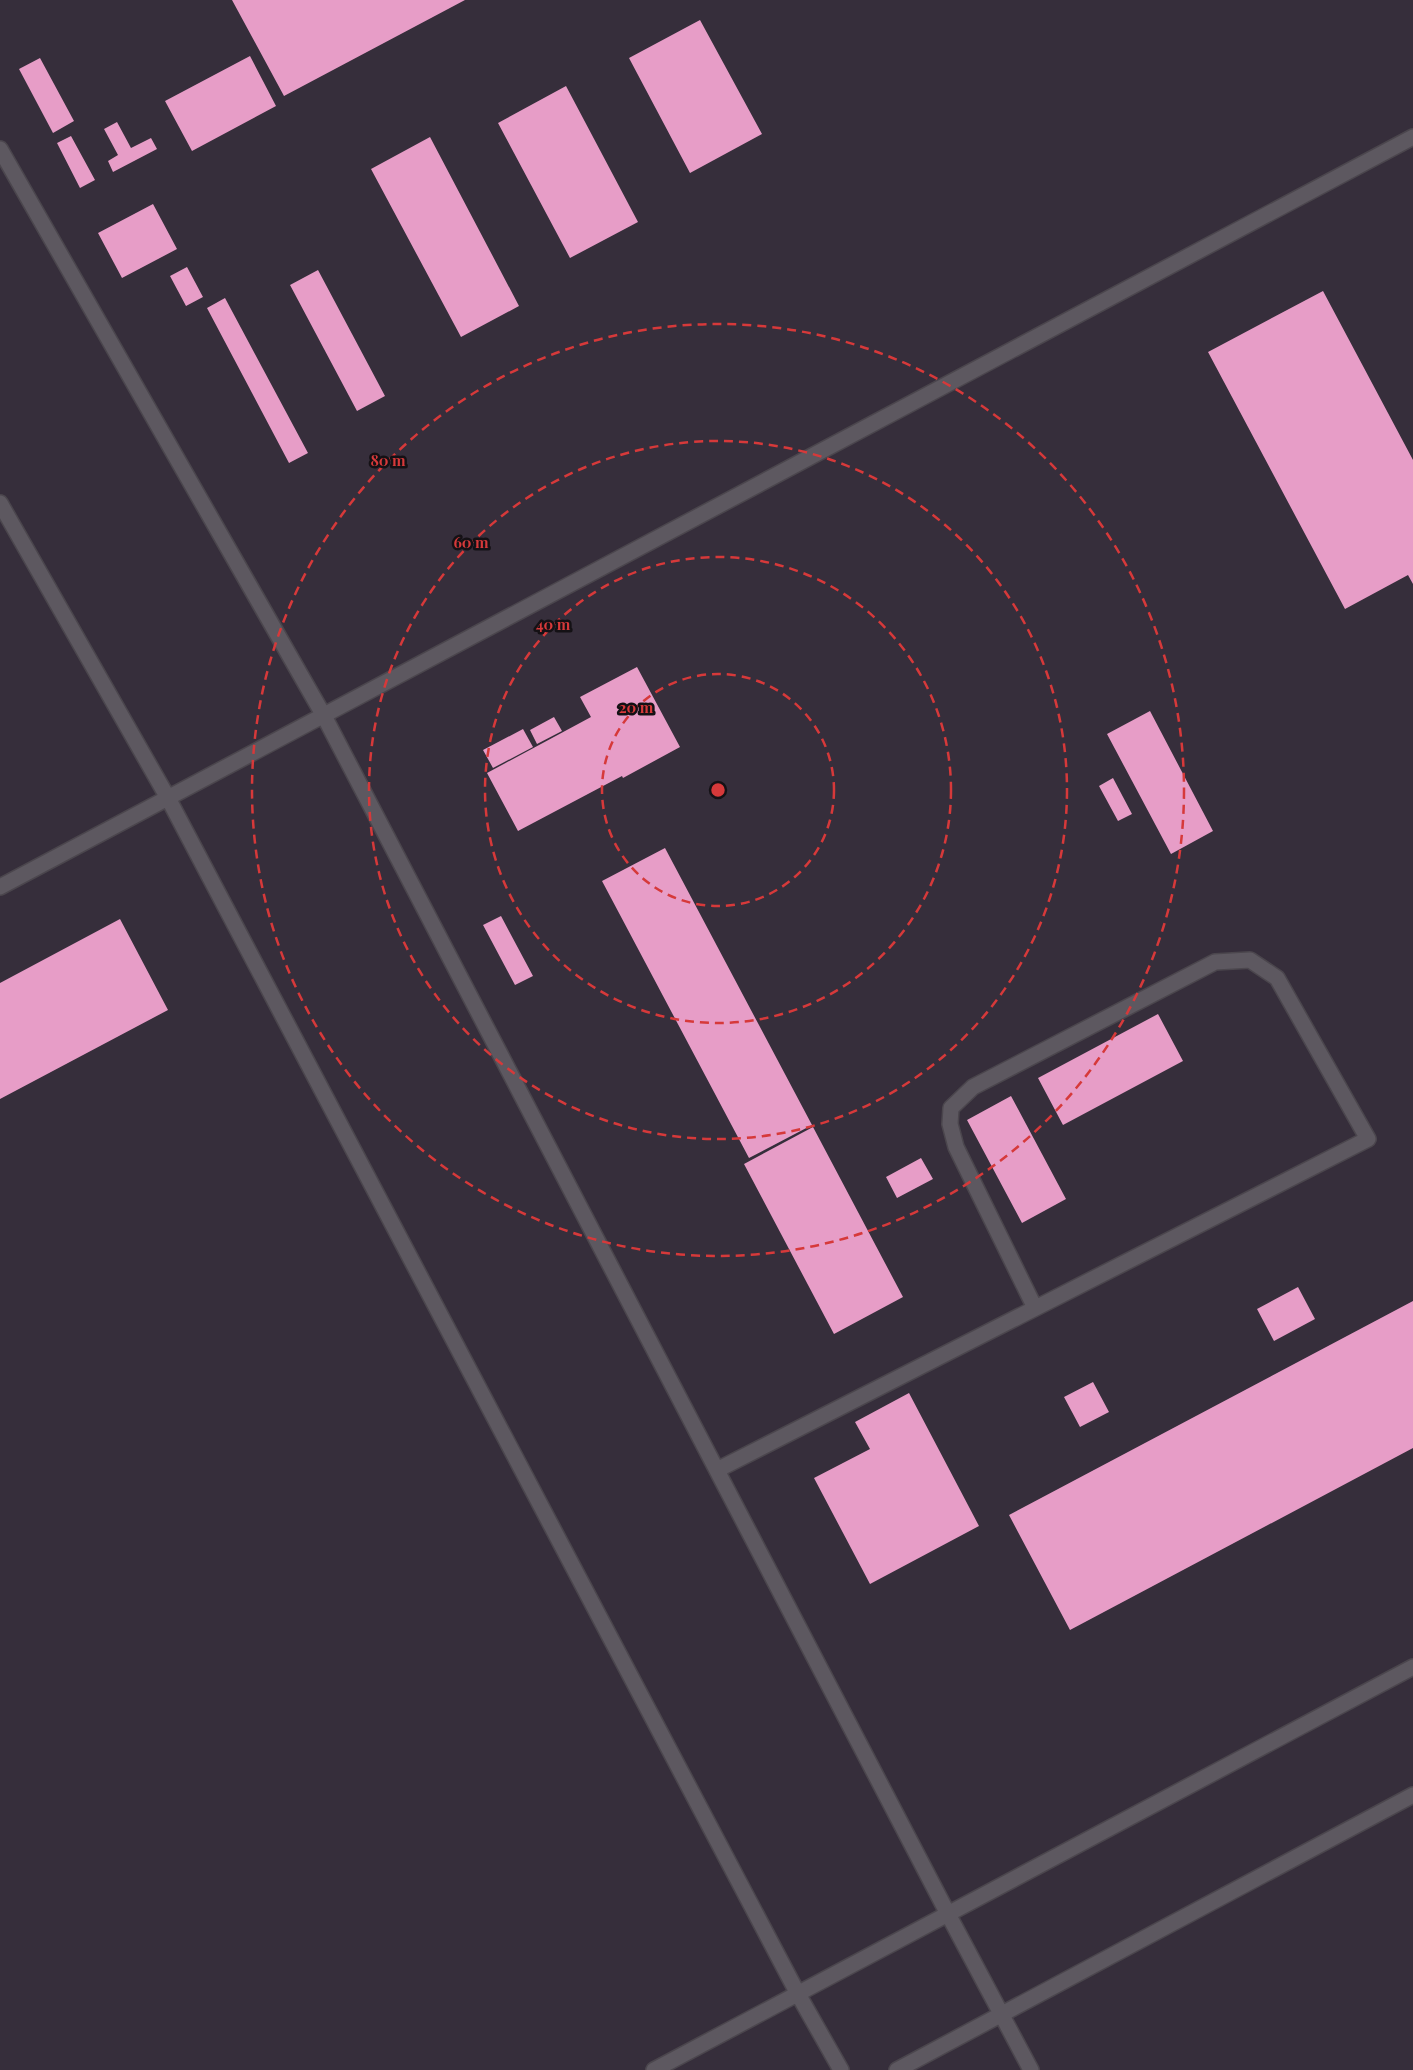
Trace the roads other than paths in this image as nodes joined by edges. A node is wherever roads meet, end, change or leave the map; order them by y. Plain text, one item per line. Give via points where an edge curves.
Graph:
1 (1413, 138) edge
2 (0, 149) edge
3 (0, 503) edge
4 (324, 716) junction
5 (168, 798) junction
6 (0, 888) edge
7 (1035, 1308) junction
8 (717, 1470) junction
9 (1413, 1667) edge
10 (1413, 1795) edge
11 (948, 1914) junction
12 (798, 1994) junction
13 (1001, 2014) junction
14 (654, 2070) edge
15 (840, 2070) edge
16 (897, 2070) edge
17 (1031, 2070) edge

1 - 4 lane
2 - 4 lane
3 - 5 lane
4 - 5 lane
4 - 8 lane
5 - 6 lane
5 - 12 lane
7 - 7 lane via 1368,1139 1277,978 1250,960 1215,962 973,1087 951,1108 950,1124 956,1147
7 - 8 lane
8 - 11 lane
9 - 11 lane
10 - 13 lane
11 - 12 lane
11 - 13 lane
12 - 14 lane
12 - 15 lane
13 - 16 lane
13 - 17 lane

